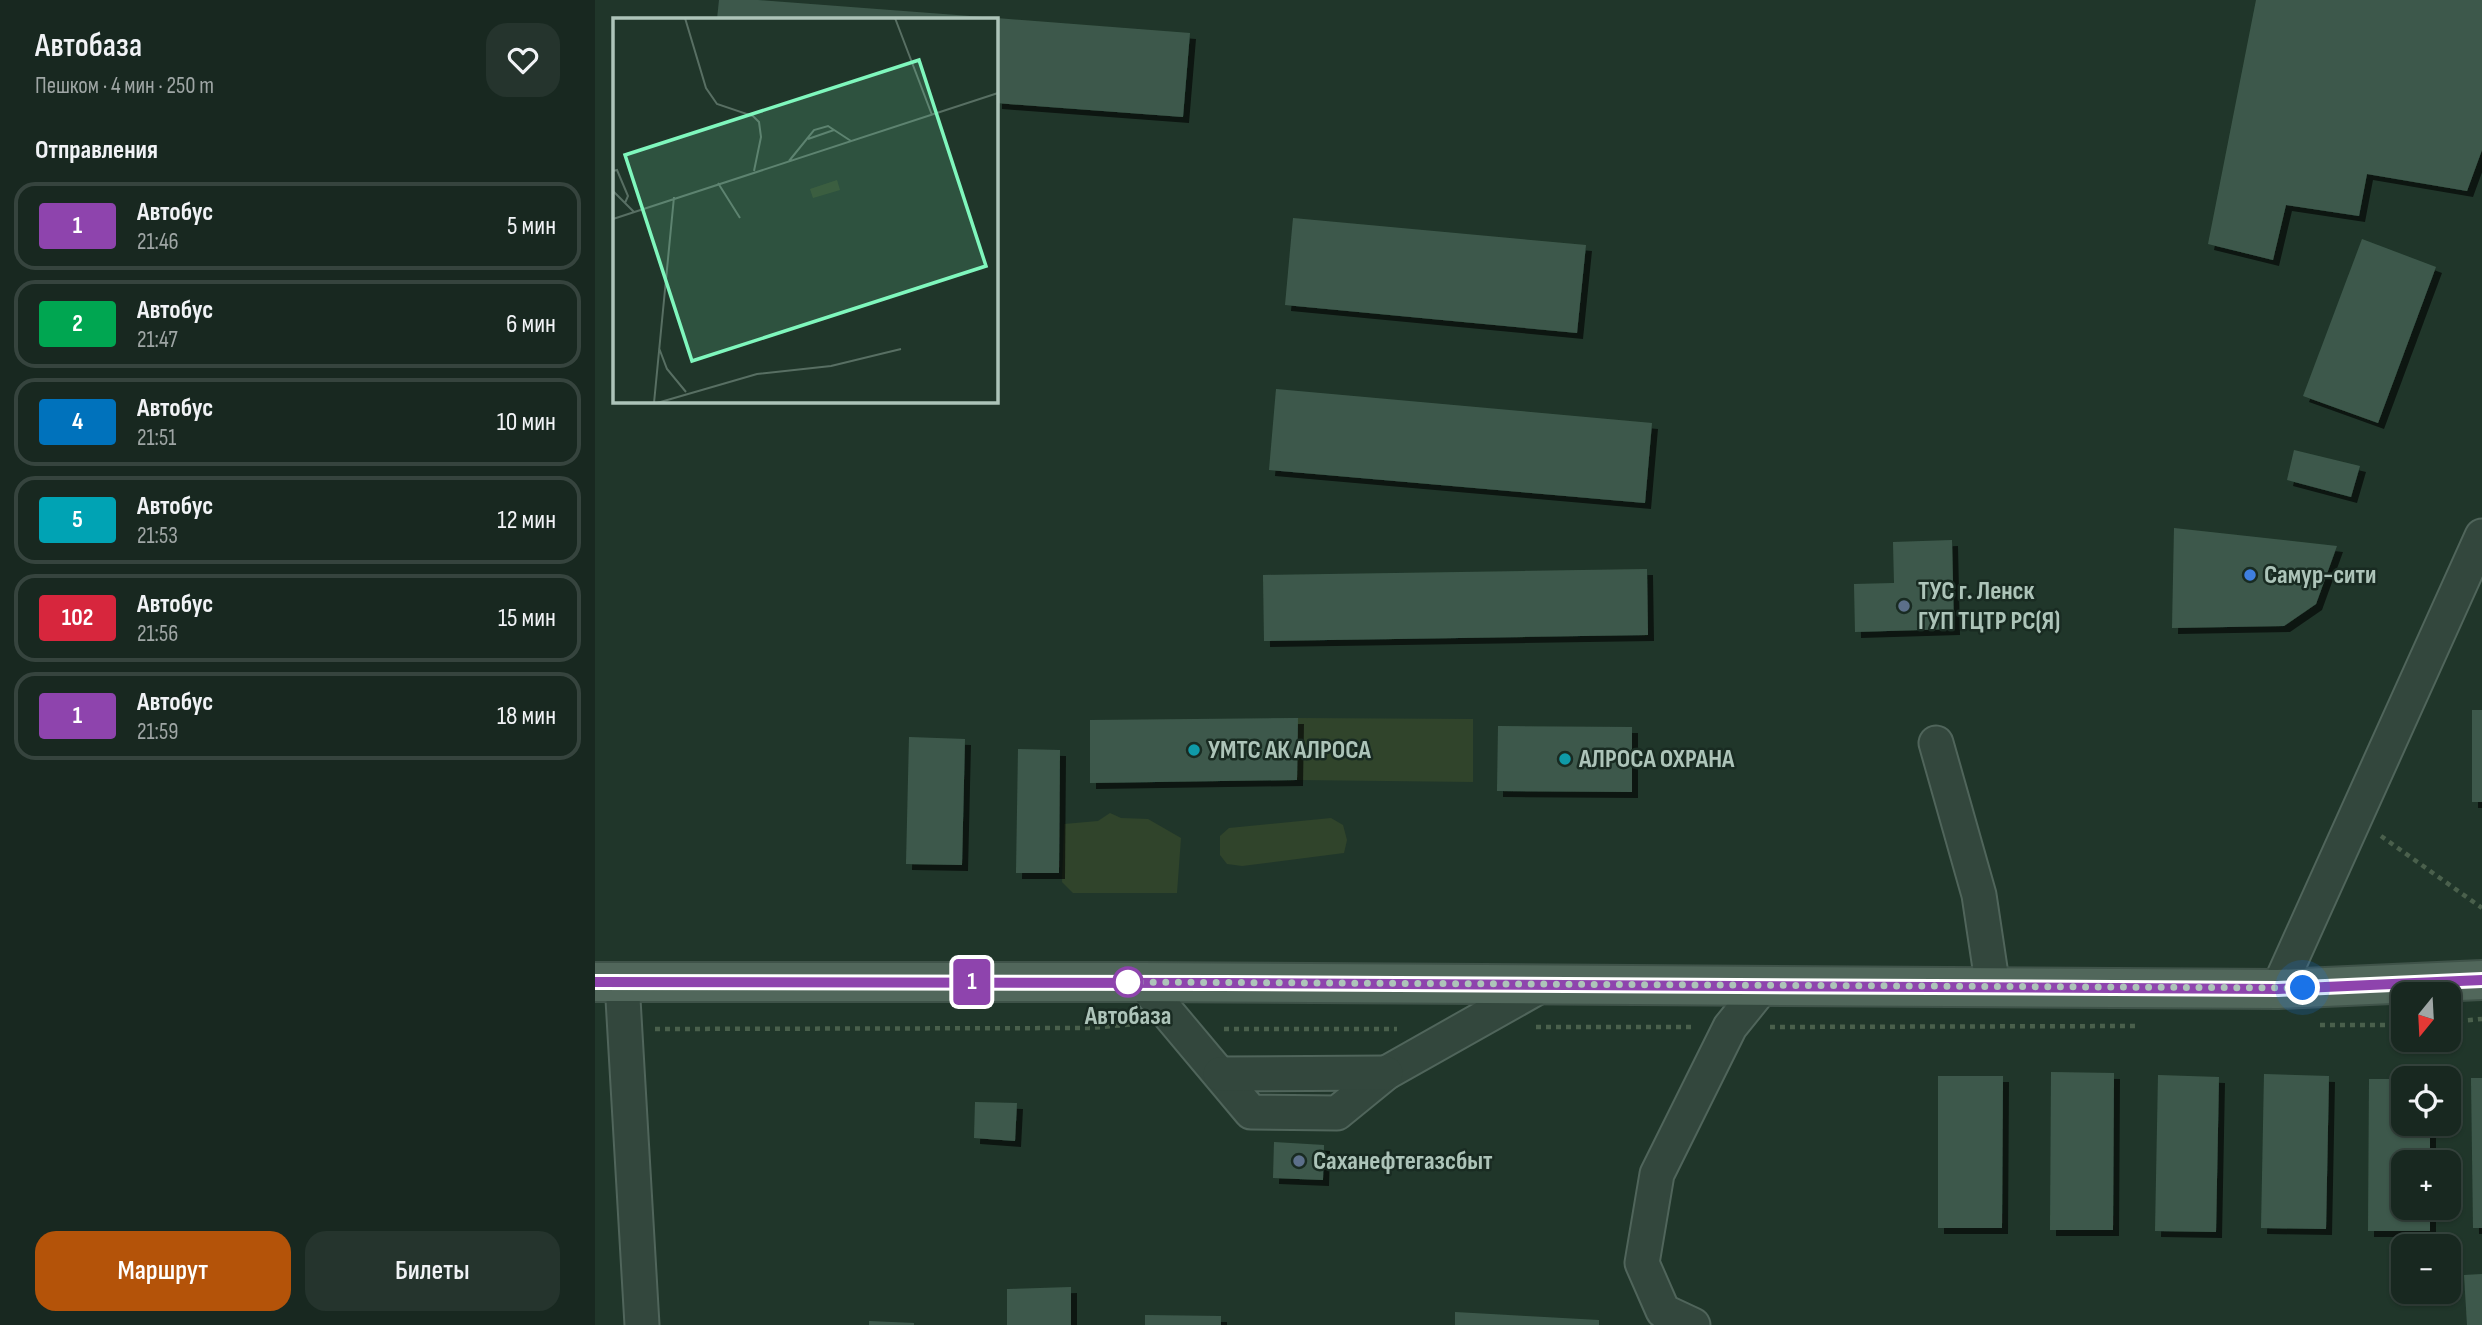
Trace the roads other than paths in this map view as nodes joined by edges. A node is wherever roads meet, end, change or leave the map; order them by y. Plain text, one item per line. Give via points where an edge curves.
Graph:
1 (2482, 536) edge
2 (1936, 743) dead end
3 (2482, 980) edge
4 (609, 982) edge
5 (1142, 982) junction
6 (1542, 985) junction
7 (1763, 986) junction
8 (1993, 988) junction
9 (2278, 989) junction
10 (642, 1325) edge
11 (1693, 1325) edge

1 - 9 street
2 - 8 street via 1979,895
3 - 9 main road
4 - 5 main road
4 - 10 street
5 - 6 main road
5 - 6 street via 1251,1112 1337,1113 1386,1073
6 - 7 main road
7 - 8 main road
7 - 11 street via 1730,1027 1657,1174 1641,1263 1664,1311
8 - 9 main road

